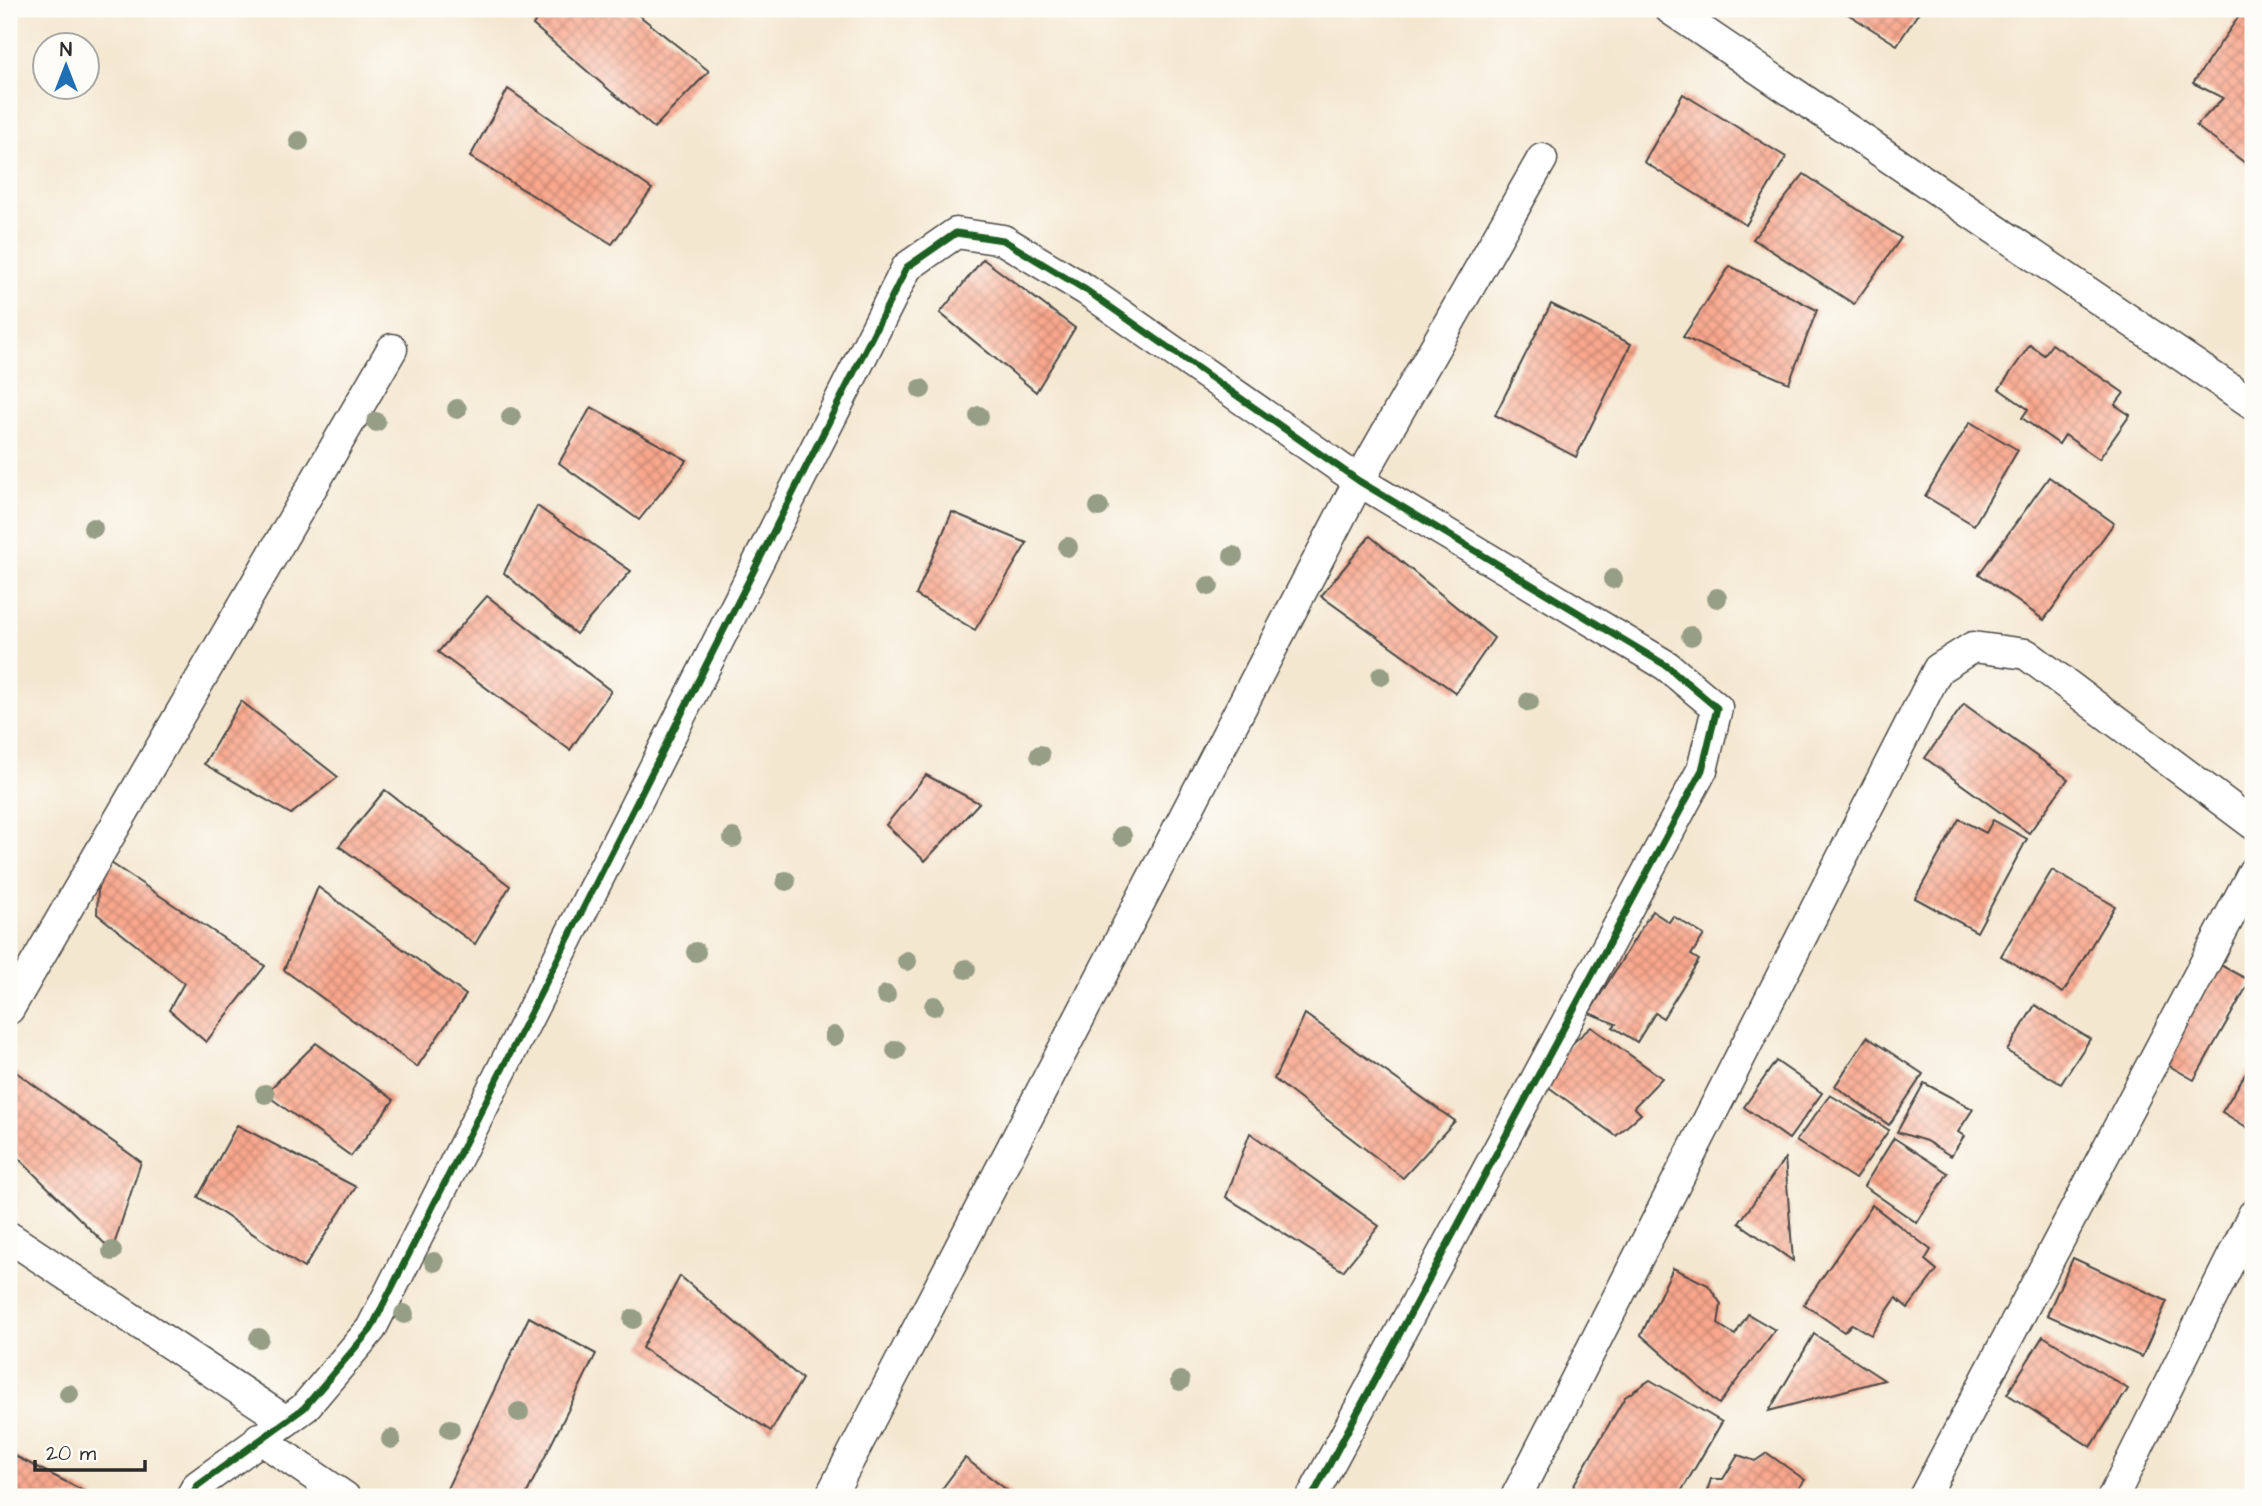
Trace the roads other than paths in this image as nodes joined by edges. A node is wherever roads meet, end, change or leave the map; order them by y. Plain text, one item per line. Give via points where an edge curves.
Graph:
1 (1671, 9) edge
2 (1542, 159) dead end
3 (393, 349) dead end
4 (2253, 404) edge
5 (1359, 481) junction
6 (2253, 824) edge
7 (2253, 872) edge
8 (9, 1009) edge
9 (2253, 1215) edge
10 (9, 1237) edge
11 (286, 1421) junction
12 (259, 1438) junction
13 (191, 1497) edge
14 (345, 1497) edge
15 (830, 1497) edge
16 (1312, 1497) edge
17 (1516, 1497) edge
18 (1924, 1497) edge
19 (2113, 1497) edge

1 - 4 street
2 - 5 street
3 - 8 street
5 - 11 street via 1086,290 1003,240 957,233 907,267 371,1329 304,1408
5 - 15 street
5 - 16 street via 1667,666 1717,708 1702,769
6 - 17 street via 2026,653 1973,647 1938,670
7 - 18 street
9 - 19 street
10 - 11 street
11 - 12 street
12 - 13 street via 197,1486
12 - 14 street

